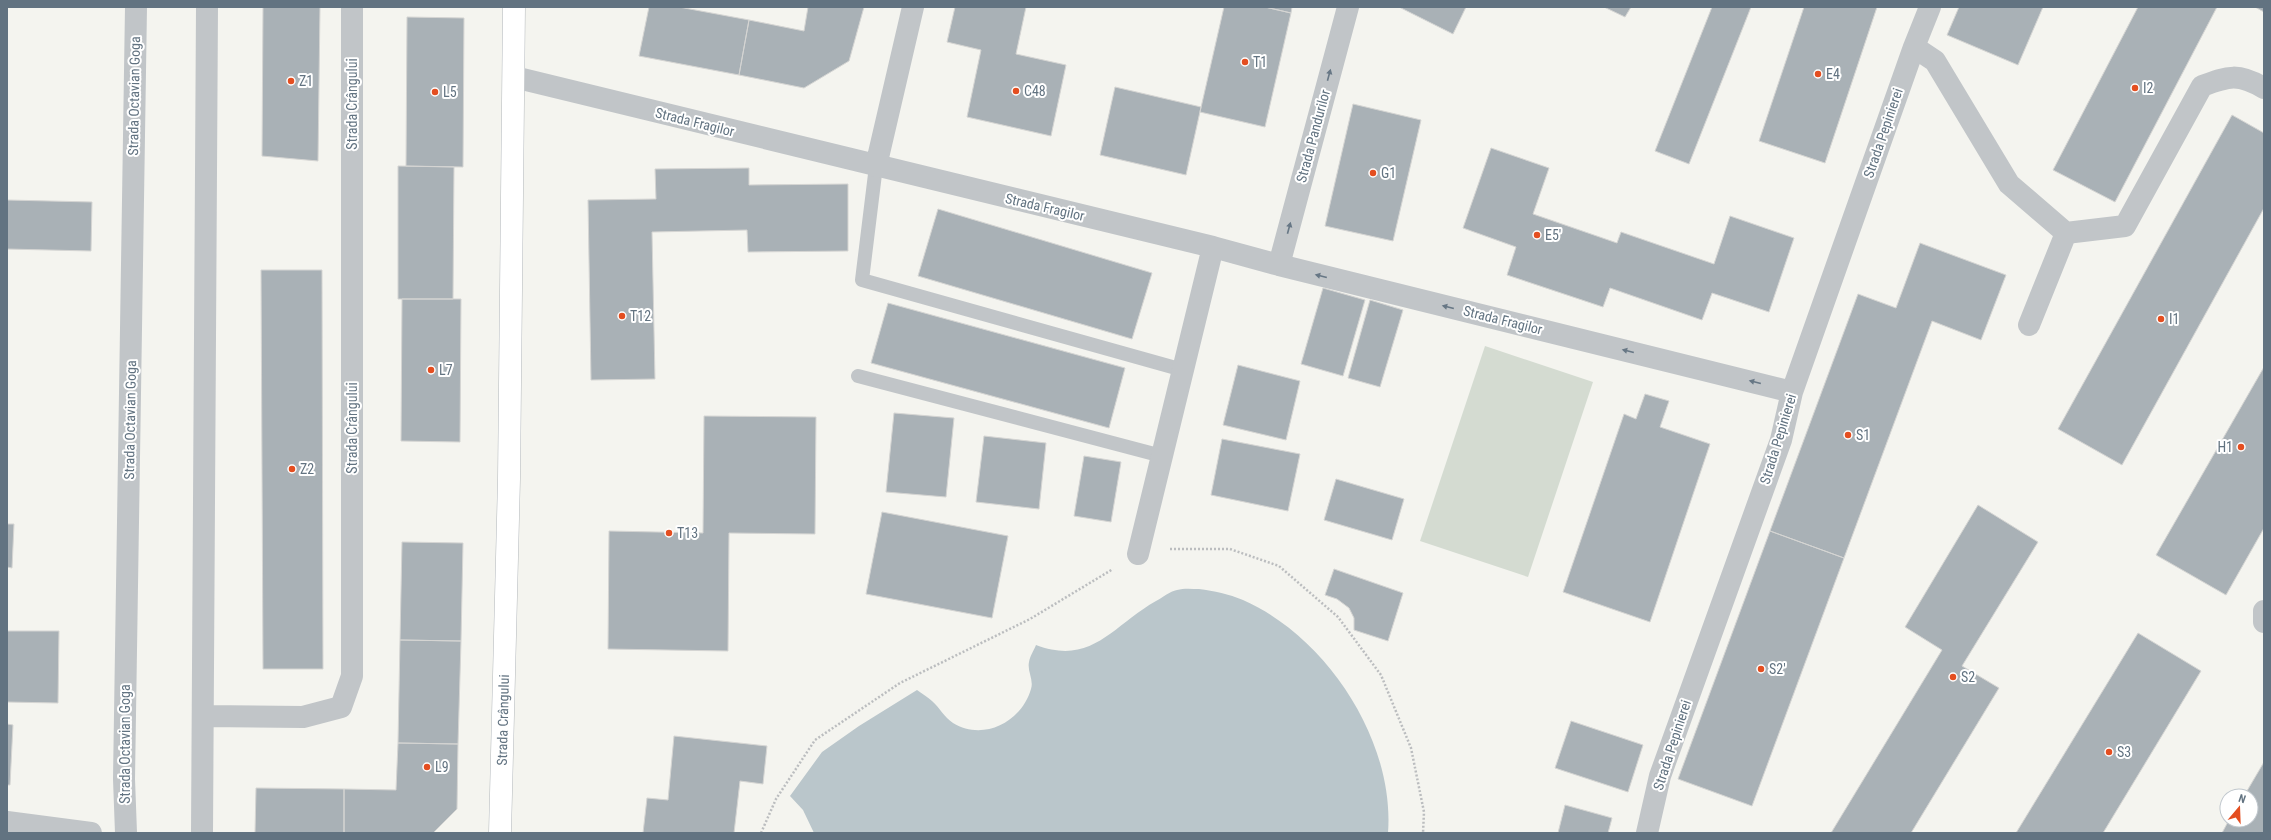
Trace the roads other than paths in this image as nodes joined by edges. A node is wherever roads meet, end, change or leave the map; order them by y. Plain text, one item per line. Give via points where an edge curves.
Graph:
1 (136, 7) edge
2 (207, 7) edge
3 (352, 7) edge
4 (514, 7) edge
5 (913, 7) edge
6 (1348, 7) edge
7 (1930, 7) edge
8 (1914, 47) junction
9 (514, 77) junction
10 (2264, 88) edge
11 (876, 166) junction
12 (2066, 233) junction
13 (1213, 247) junction
14 (1279, 265) junction
15 (2029, 325) dead end
16 (1184, 370) junction
17 (858, 376) dead end
18 (1792, 392) junction
19 (1162, 456) junction
20 (1138, 554) road end
21 (2264, 611) edge
22 (2264, 622) edge
23 (203, 716) junction
24 (7, 822) edge
25 (91, 833) edge
26 (126, 833) edge
27 (202, 833) edge
28 (500, 833) edge
29 (1647, 833) edge

1 - 26 street, Strada Octavian Goga via 124,779
2 - 23 street
3 - 23 street, Strada Crângului via 352,676 341,707 304,717
4 - 9 main road, Strada Crângului
5 - 11 street
14 -> 6 street, Strada Pandurilor
7 - 8 street, Strada Pepinierei
8 - 12 street via 1936,61 2009,184
8 - 18 street, Strada Pepinierei
9 - 11 street, Strada Fragilor
9 - 28 main road, Strada Crângului via 510,465
10 - 12 street via 2248,78 2226,77 2202,86 2124,226
11 - 13 street, Strada Fragilor
11 - 16 lane via 862,280
12 - 15 street
13 - 14 street, Strada Fragilor
13 - 16 street
18 -> 14 street, Strada Fragilor
16 - 19 street
17 - 19 lane
18 - 29 street, Strada Pepinierei via 1781,440 1660,776
19 - 20 street
21 - 22 street
23 - 27 street
24 - 25 street

